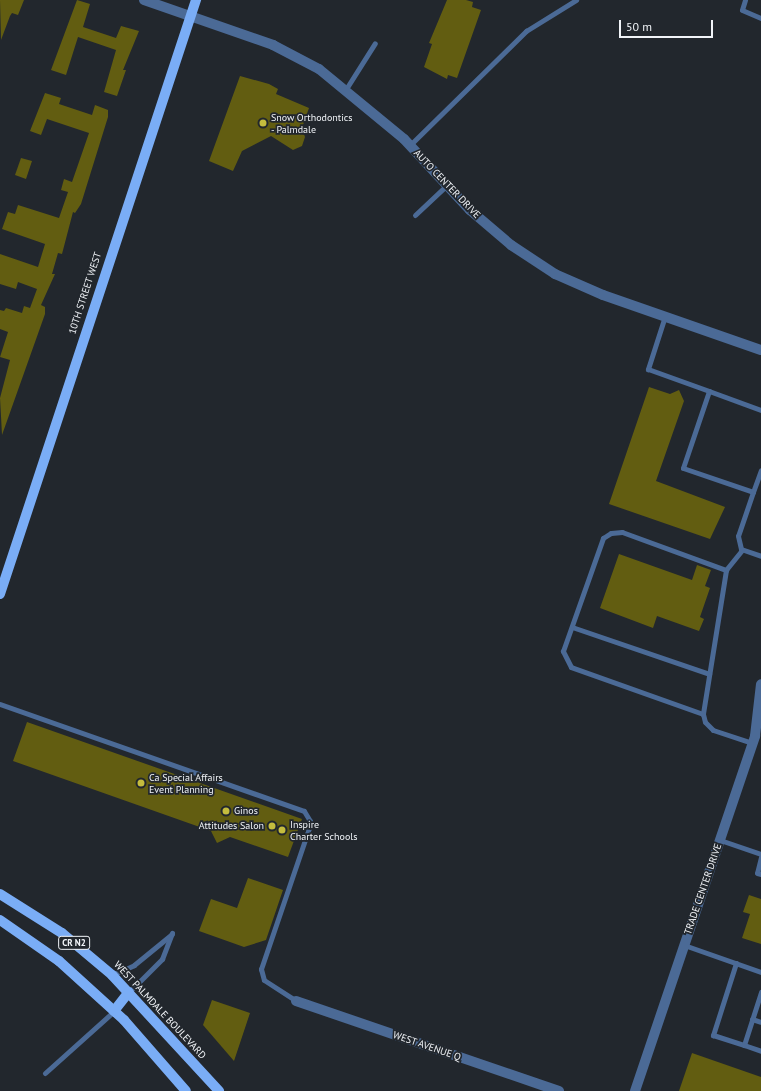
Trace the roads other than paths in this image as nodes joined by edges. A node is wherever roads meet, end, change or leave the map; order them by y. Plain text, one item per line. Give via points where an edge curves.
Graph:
1 (144, 0) edge
2 (196, 0) edge
3 (576, 0) edge
4 (746, 0) edge
5 (191, 16) junction
6 (761, 18) edge
7 (374, 43) dead end
8 (346, 89) junction
9 (410, 145) junction
10 (447, 185) junction
11 (415, 215) dead end
12 (665, 316) junction
13 (761, 350) edge
14 (709, 391) junction
15 (761, 410) edge
16 (761, 470) edge
17 (753, 492) junction
18 (742, 550) junction
19 (761, 556) edge
20 (726, 570) junction
21 (0, 594) edge
22 (572, 627) junction
23 (709, 674) junction
24 (761, 684) edge
25 (0, 704) edge
26 (703, 714) junction
27 (752, 743) junction
28 (720, 840) junction
29 (761, 856) edge
30 (761, 874) edge
31 (0, 894) edge
32 (0, 920) edge
33 (684, 945) junction
34 (736, 963) junction
35 (761, 972) edge
36 (112, 975) junction
37 (129, 992) junction
38 (761, 992) edge
39 (296, 1001) joint
40 (114, 1011) junction
41 (752, 1019) junction
42 (761, 1022) edge
43 (744, 1046) junction
44 (761, 1051) edge
45 (45, 1073) dead end
46 (186, 1091) edge
47 (219, 1091) edge
48 (559, 1091) edge
49 (635, 1091) edge

1 - 5 street, AUTO CENTER DRIVE
2 - 5 main road, 10TH STREET WEST
3 - 9 lane via 526,31
4 - 6 lane via 742,10
5 - 8 street, AUTO CENTER DRIVE via 273,46 319,69
5 - 21 main road, 10TH STREET WEST
7 - 8 lane
8 - 9 street, AUTO CENTER DRIVE
9 - 10 street, AUTO CENTER DRIVE
10 - 11 lane
10 - 12 street, AUTO CENTER DRIVE via 511,245 555,274 603,295
12 - 13 street, AUTO CENTER DRIVE
12 - 14 lane via 648,369
14 - 15 lane
14 - 17 lane via 683,468
16 - 17 lane
17 - 18 lane via 738,536
18 - 19 lane
18 - 20 lane
20 - 22 lane via 622,532 611,533 603,538
20 - 23 lane
22 - 23 lane
22 - 26 lane via 563,651 571,667
23 - 26 lane
24 - 27 street, TRADE CENTER DRIVE
25 - 39 lane via 304,811 310,821 309,828 261,969 264,980
26 - 27 lane via 705,722 713,730
27 - 28 street, TRADE CENTER DRIVE
28 - 29 lane
28 - 33 street, TRADE CENTER DRIVE
29 - 30 lane via 757,873
31 - 36 main road, WEST PALMDALE BOULEVARD / CR N2 via 62,933
32 - 40 main road, CR N2 via 59,961
33 - 34 lane
33 - 49 street, TRADE CENTER DRIVE
34 - 35 lane
34 - 43 lane via 713,1035
36 - 37 main road, WEST PALMDALE BOULEVARD / CR N2
36 - 37 lane via 134,965 172,933 162,959
37 - 40 main road
37 - 47 main road, WEST PALMDALE BOULEVARD / CR N2
38 - 41 lane
39 - 48 street, WEST AVENUE Q
40 - 45 lane
40 - 46 main road, CR N2
41 - 42 lane
41 - 43 lane
43 - 44 lane

